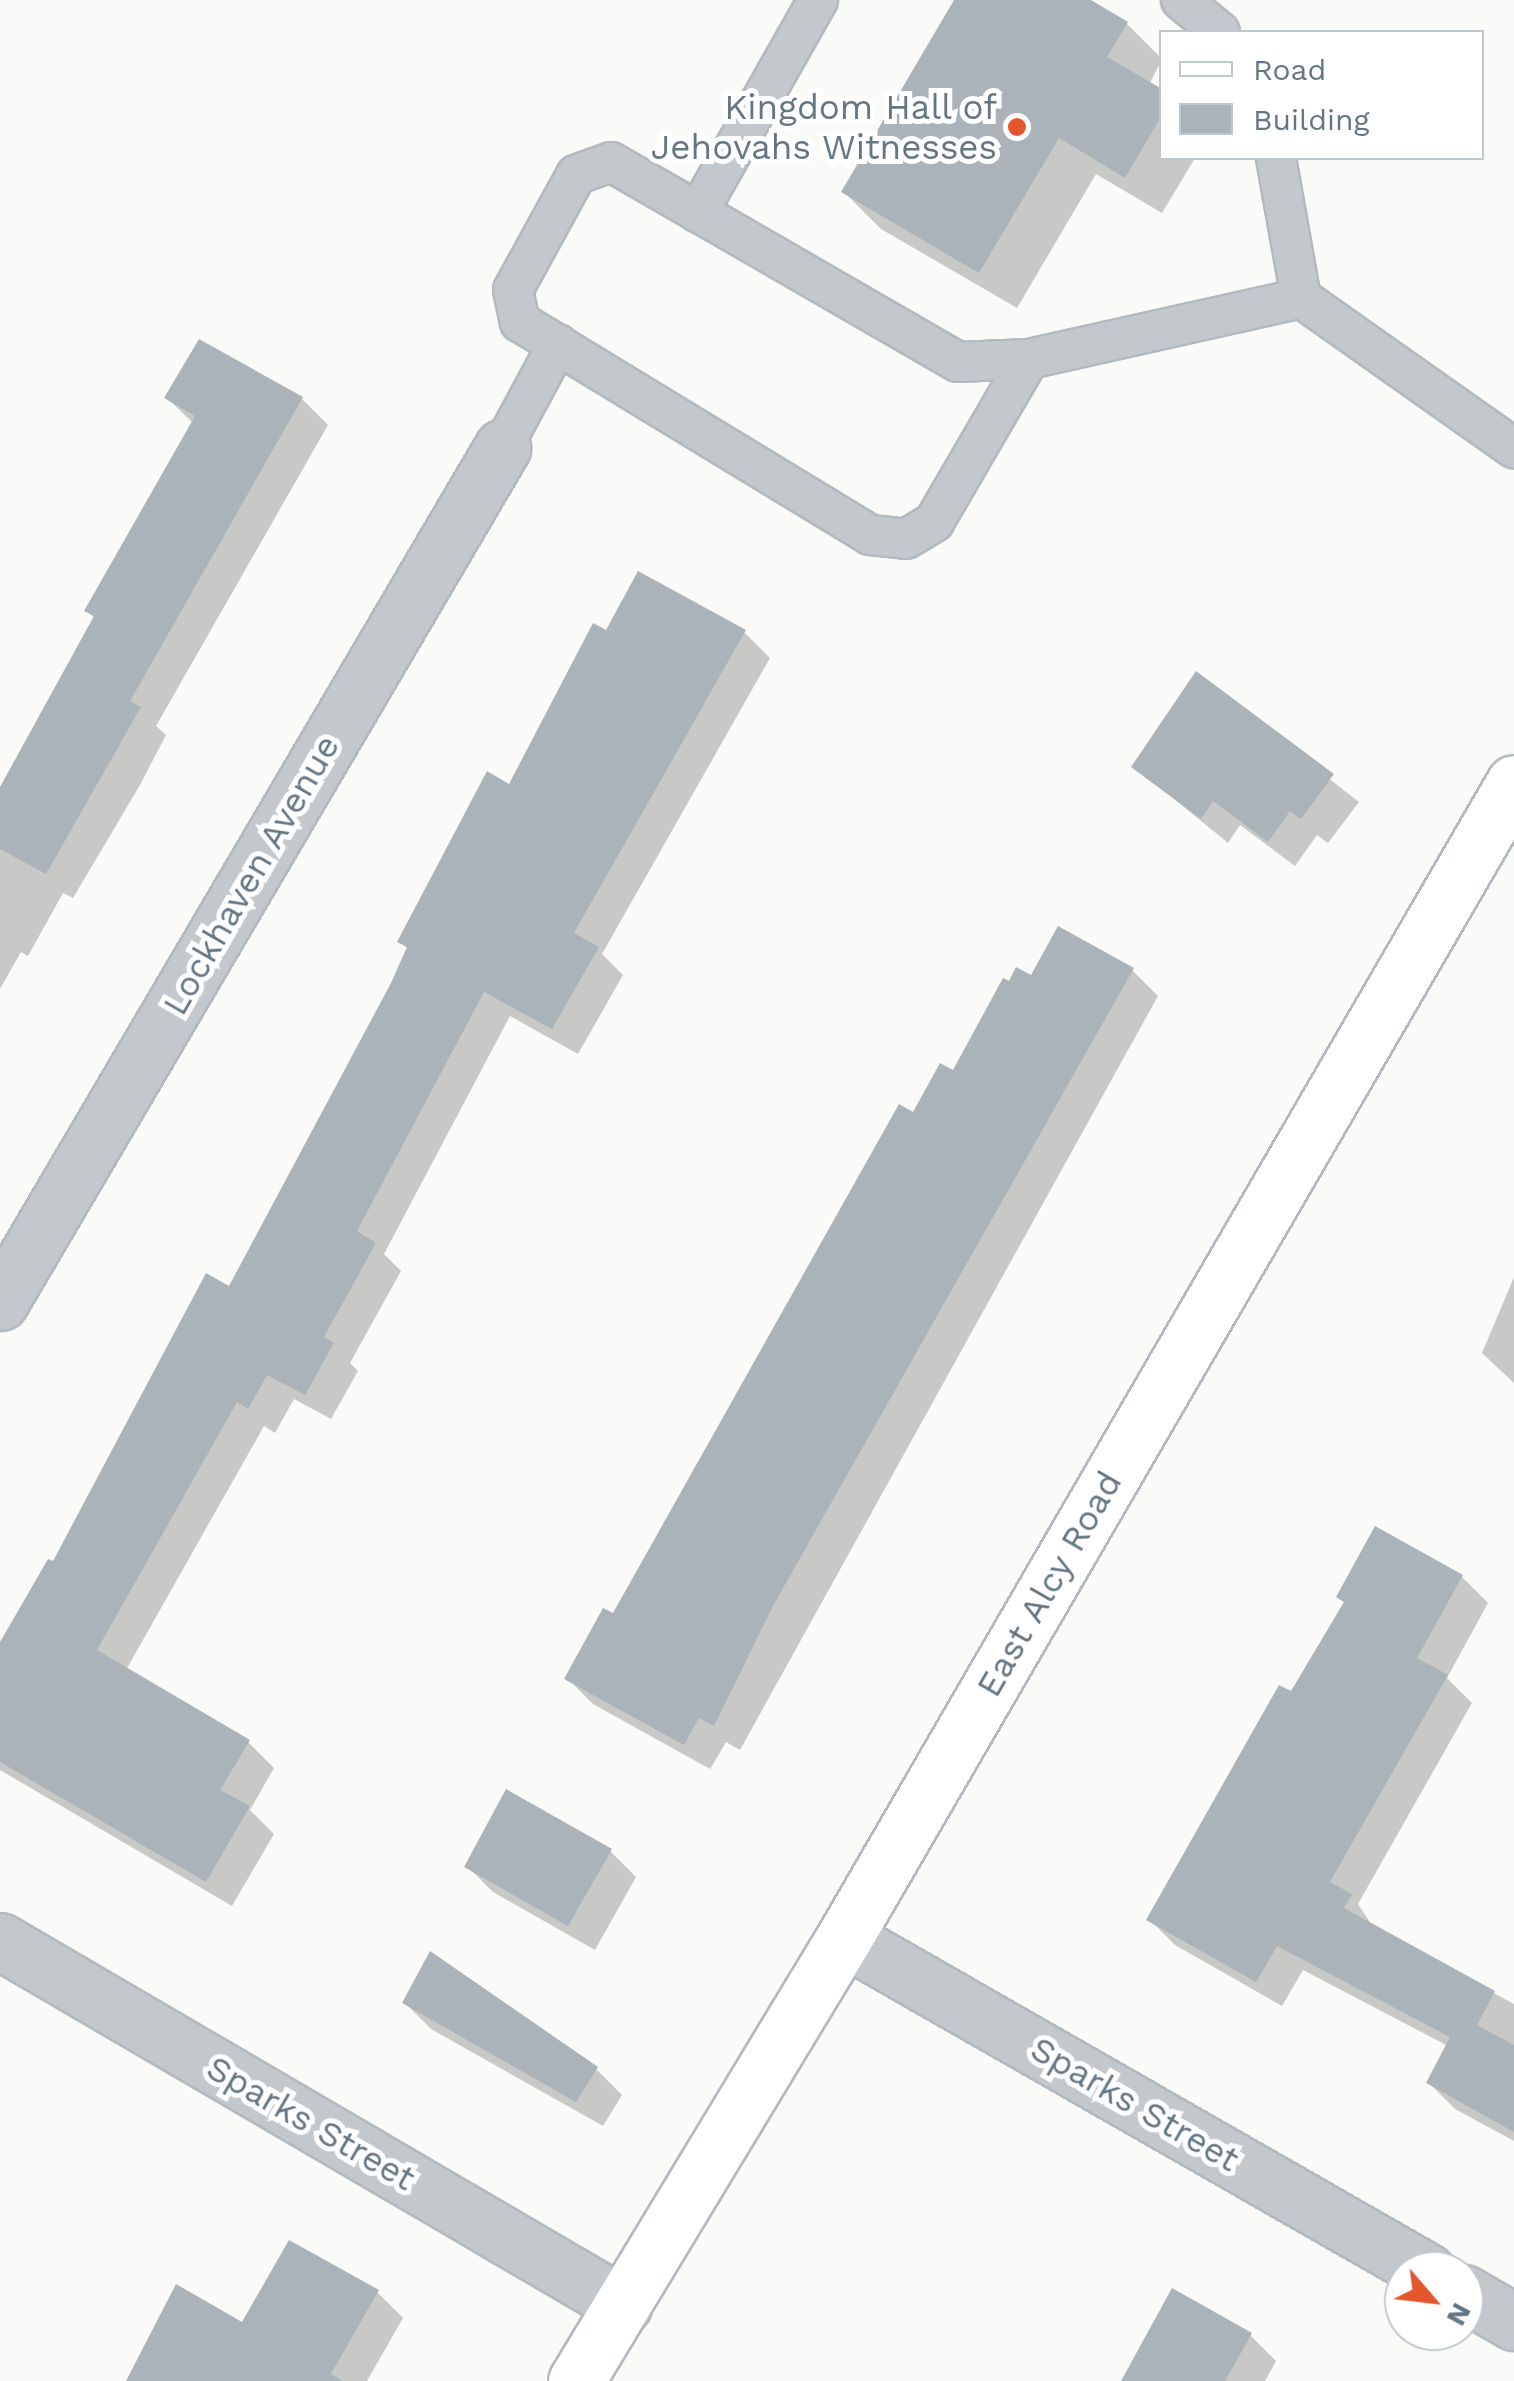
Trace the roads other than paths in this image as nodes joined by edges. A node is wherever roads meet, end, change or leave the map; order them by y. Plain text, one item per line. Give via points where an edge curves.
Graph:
1 (818, 0) edge
2 (1181, 0) edge
3 (1218, 30) edge
4 (1276, 160) edge
5 (698, 212) junction
6 (1301, 298) junction
7 (558, 344) junction
8 (1029, 358) junction
9 (502, 448) joint
10 (1514, 448) edge
11 (1514, 783) edge
12 (0, 1302) edge
13 (844, 1938) junction
14 (0, 1941) edge
15 (1391, 2251) edge
16 (622, 2305) junction
17 (1484, 2305) edge
18 (1514, 2322) edge
19 (576, 2381) edge

1 - 5 lane
2 - 3 lane
4 - 6 lane
5 - 7 lane via 611,162 576,176 512,290 520,322
5 - 8 lane via 958,362
6 - 8 lane
6 - 10 lane
7 - 8 lane via 870,535 906,539 934,522
7 - 9 lane
9 - 12 street, Lockhaven Avenue
11 - 13 street, East Alcy Road
13 - 15 street, Sparks Street
13 - 16 street, East Alcy Road
14 - 16 street, Sparks Street
16 - 19 street, East Alcy Road
17 - 18 street

